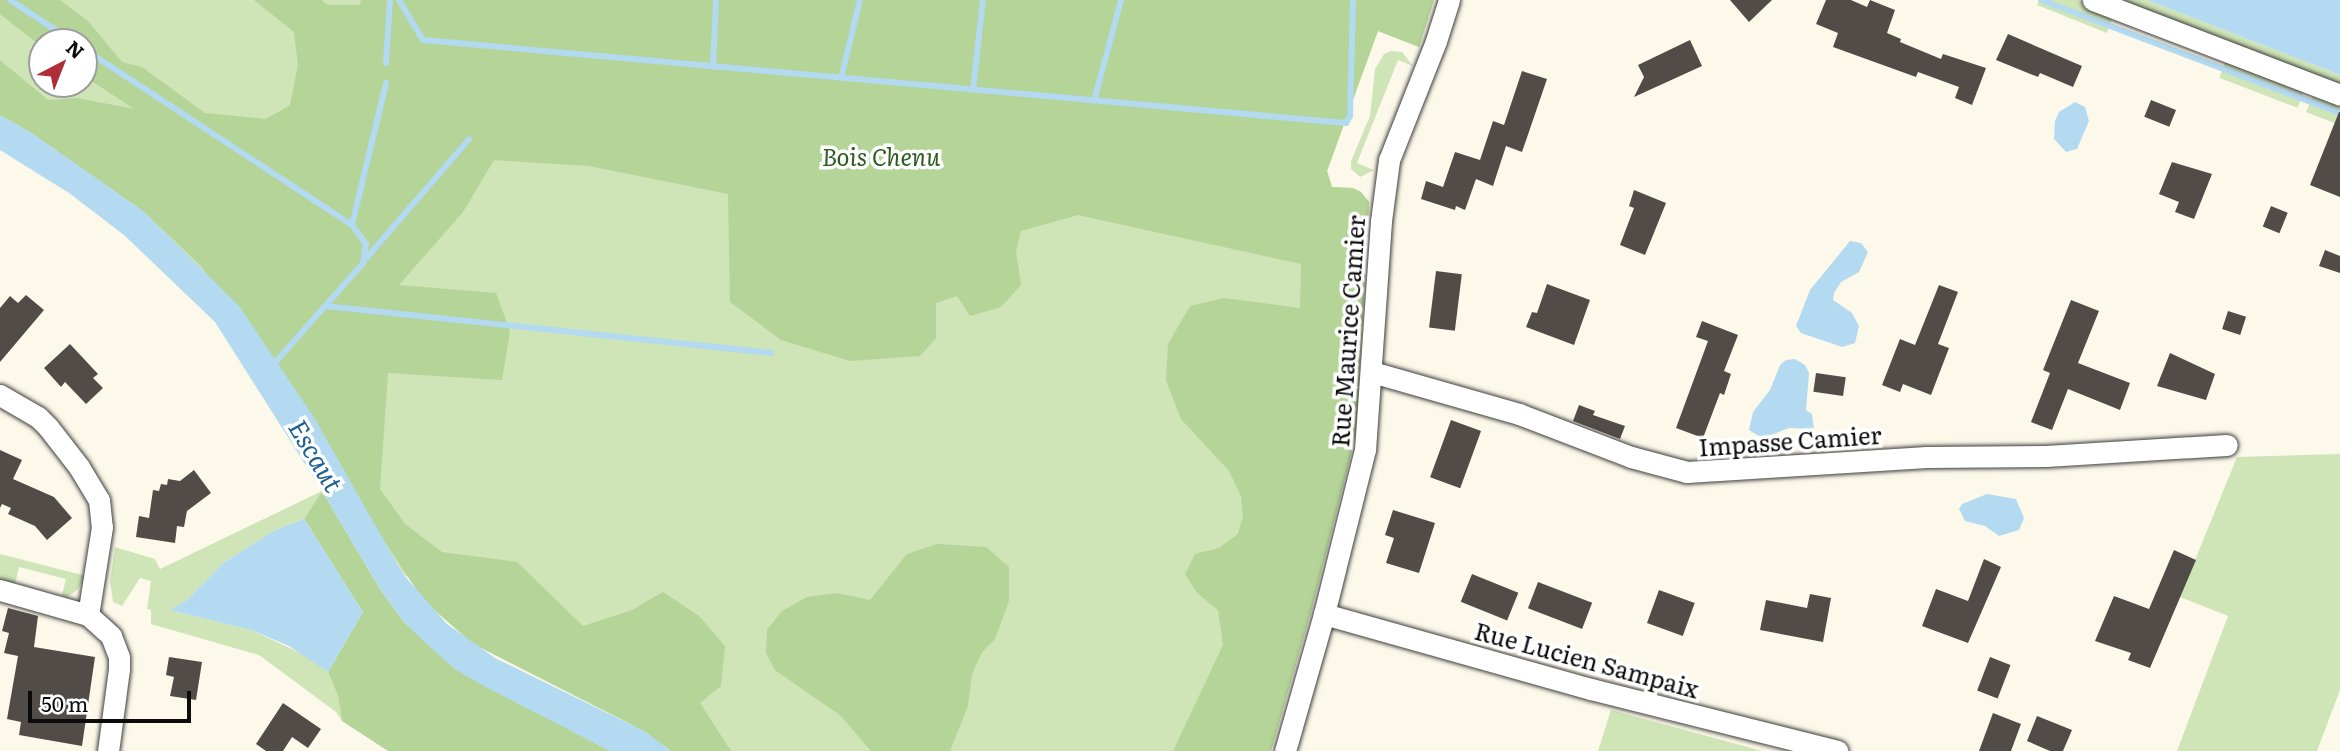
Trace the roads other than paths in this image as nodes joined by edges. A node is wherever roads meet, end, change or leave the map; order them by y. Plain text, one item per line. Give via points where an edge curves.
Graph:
1 (1448, 0) edge
2 (2093, 0) edge
3 (2340, 95) edge
4 (1372, 372) junction
5 (0, 395) edge
6 (2227, 445) dead end
7 (0, 590) edge
8 (1324, 614) junction
9 (88, 615) junction
10 (108, 751) edge
11 (1285, 751) edge
12 (1838, 751) edge

1 - 4 street, Rue Maurice Camier via 1389,159
2 - 3 street
4 - 6 street, Impasse Camier via 1519,414 1631,457 1687,472
4 - 8 street, Rue Maurice Camier via 1363,463
5 - 9 street via 48,427 100,500 102,527
7 - 9 street
8 - 11 street, Rue Maurice Camier
8 - 12 street, Rue Lucien Sampaix via 1591,689
9 - 10 street via 111,636 119,657

